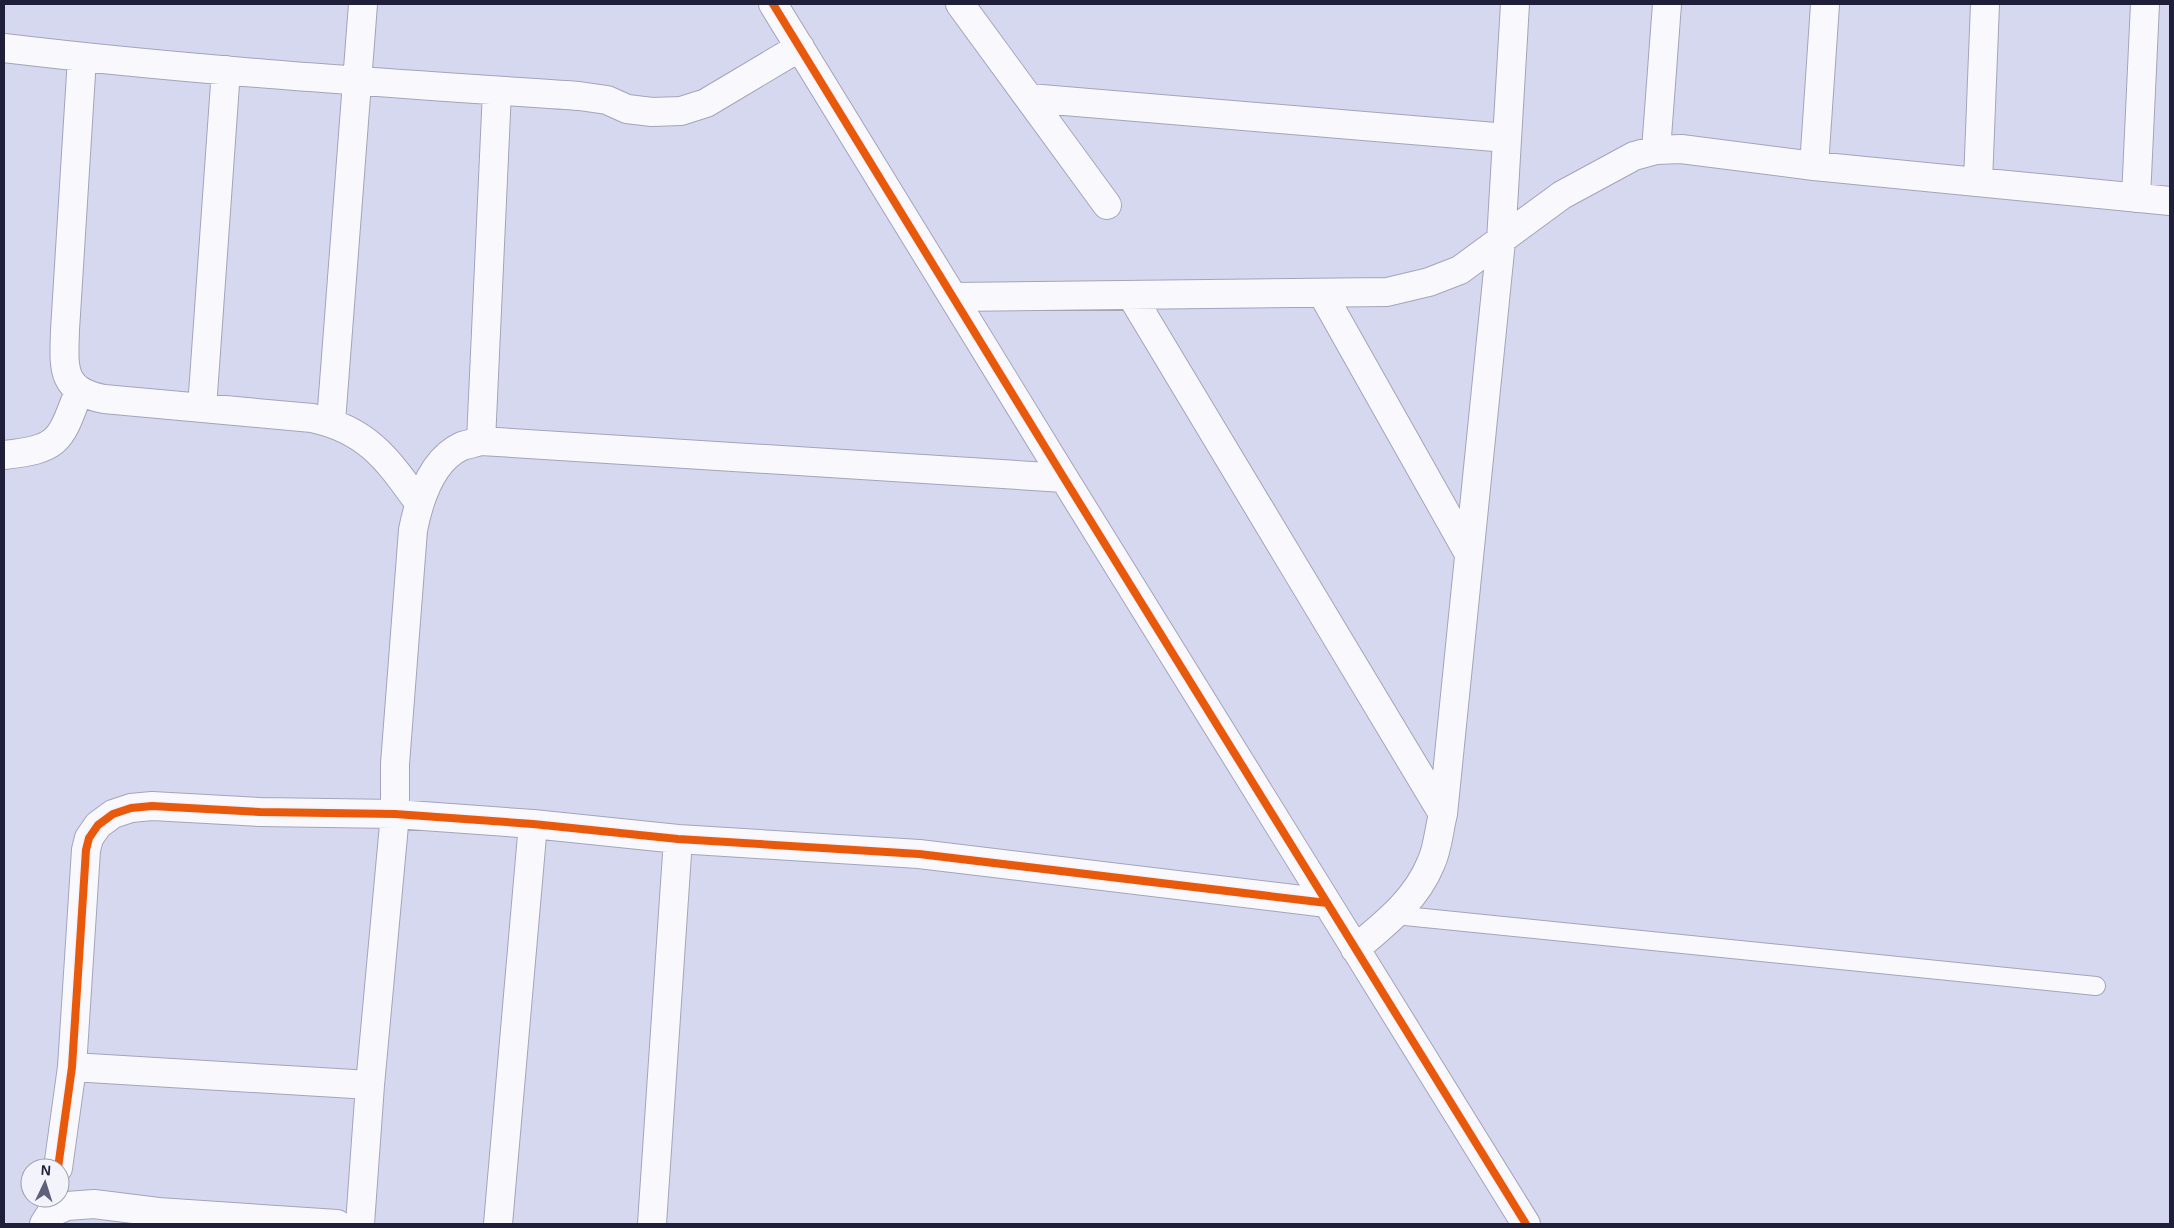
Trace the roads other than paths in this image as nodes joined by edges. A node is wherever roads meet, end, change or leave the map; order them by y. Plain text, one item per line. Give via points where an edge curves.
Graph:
1 (363, 4) edge
2 (774, 4) edge
3 (960, 4) edge
4 (1515, 4) edge
5 (1667, 4) edge
6 (1825, 4) edge
7 (1985, 4) edge
8 (2145, 4) edge
9 (800, 47) junction
10 (4, 48) edge
11 (82, 58) junction
12 (226, 70) junction
13 (358, 80) junction
14 (497, 90) junction
15 (1029, 98) junction
16 (1507, 138) junction
17 (1656, 150) junction
18 (1814, 166) junction
19 (1978, 182) junction
20 (2136, 198) junction
21 (2170, 201) edge
22 (1107, 205) dead end
23 (1501, 241) junction
24 (1322, 293) junction
25 (1131, 295) junction
26 (953, 297) junction
27 (79, 391) junction
28 (202, 408) junction
29 (331, 422) junction
30 (481, 441) junction
31 (4, 455) edge
32 (1064, 478) junction
33 (419, 504) junction
34 (1469, 554) junction
35 (395, 814) junction
36 (1443, 814) junction
37 (533, 824) junction
38 (678, 839) junction
39 (1327, 903) junction
40 (1395, 915) junction
41 (1356, 949) junction
42 (2096, 986) dead end
43 (72, 1067) junction
44 (370, 1085) junction
45 (59, 1158) edge
46 (50, 1212) edge
47 (158, 1218) edge
48 (337, 1224) edge
49 (360, 1224) edge
50 (498, 1224) edge
51 (652, 1224) edge
52 (1526, 1224) edge

1 - 13 street
2 - 9 street
3 - 15 street
4 - 16 street
5 - 17 street
6 - 18 street
7 - 19 street
8 - 20 street
9 - 14 street via 706,103 681,111 652,112 579,96
9 - 26 street
10 - 11 street
11 - 12 street
11 - 27 street via 64,356 70,382
12 - 13 street
12 - 28 street
13 - 14 street
13 - 29 street
14 - 30 street
15 - 16 street
15 - 22 street
16 - 23 street
17 - 18 street via 1690,150
17 - 23 street via 1634,156 1562,195
18 - 19 street
19 - 20 street
20 - 21 street
23 - 24 street via 1460,270 1429,282 1387,292
23 - 34 street
24 - 25 street
24 - 34 street
25 - 26 street
25 - 36 street
26 - 32 street
27 - 28 street via 104,399
27 - 31 street via 63,433 52,443 42,449
28 - 29 street
29 - 33 street via 370,444 391,464
30 - 32 street
30 - 33 street via 461,446 445,457 433,473
32 - 39 street
33 - 35 street via 413,530 395,764
34 - 36 street
35 - 37 street
35 - 43 street via 152,806 113,814 98,825 86,850
35 - 44 street
36 - 40 street via 1432,861 1419,888
37 - 38 street
37 - 50 street
38 - 39 street via 919,854
38 - 51 street
39 - 41 street
40 - 41 street
40 - 42 lane
41 - 52 street
43 - 44 street
43 - 45 street
44 - 49 street
46 - 47 street via 67,1206 94,1204
47 - 48 street

